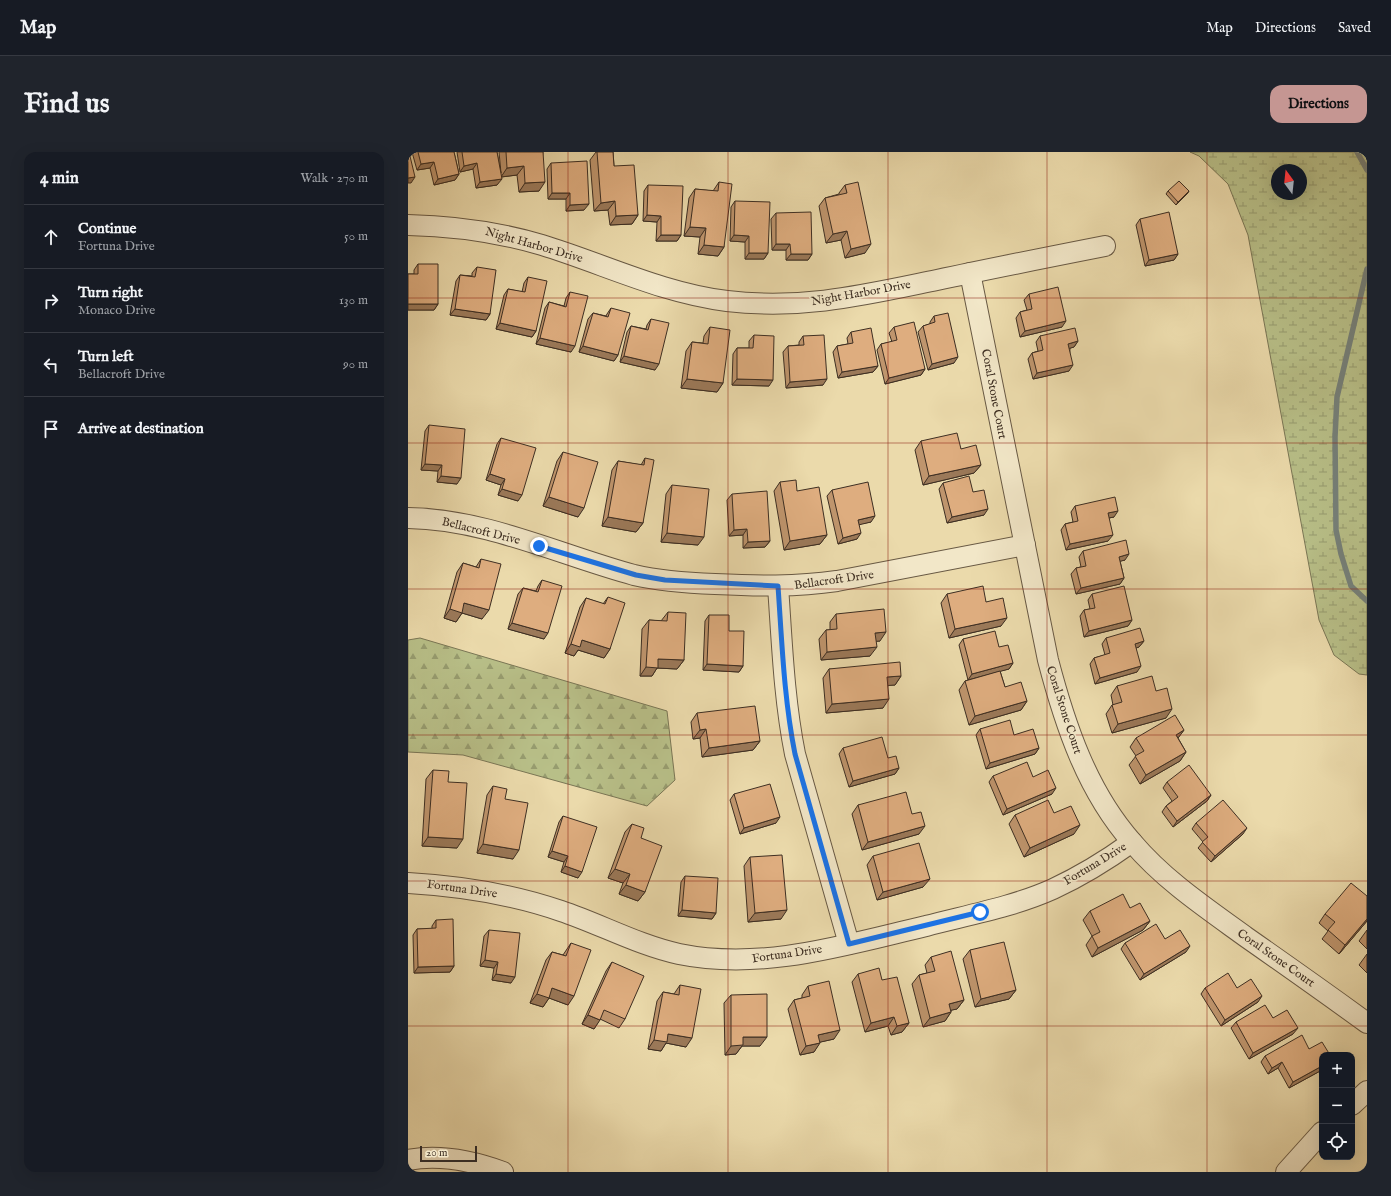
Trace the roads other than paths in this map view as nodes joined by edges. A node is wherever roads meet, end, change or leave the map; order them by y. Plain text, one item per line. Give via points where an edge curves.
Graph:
1 (408, 225) edge
2 (1105, 246) dead end
3 (970, 273) junction
4 (408, 518) edge
5 (1025, 545) junction
6 (778, 586) junction
7 (1132, 842) junction
8 (408, 883) edge
9 (849, 944) junction
10 (1367, 1023) edge
11 (1367, 1091) edge
12 (1355, 1102) edge
13 (1319, 1135) edge
14 (408, 1160) edge
15 (503, 1172) edge
16 (1286, 1172) edge

1 - 3 street, Night Harbor Drive via 474,229 509,236 578,256 680,292 749,302 794,304 839,300
2 - 3 street, Night Harbor Drive
3 - 5 street, Coral Stone Court
4 - 6 street, Bellacroft Drive via 450,521 484,529 636,575 704,583
5 - 6 street, Bellacroft Drive via 856,578 806,586
5 - 7 street, Coral Stone Court via 1048,660 1074,746 1092,782
6 - 9 street via 784,688 791,734
7 - 9 street, Fortuna Drive via 1108,859 1052,889 980,912
7 - 10 street, Coral Stone Court via 1160,871 1191,897
8 - 9 street, Fortuna Drive via 513,897 559,910 650,945 707,958 737,961 771,959
11 - 12 street
13 - 16 street
14 - 15 street via 426,1156 481,1164

